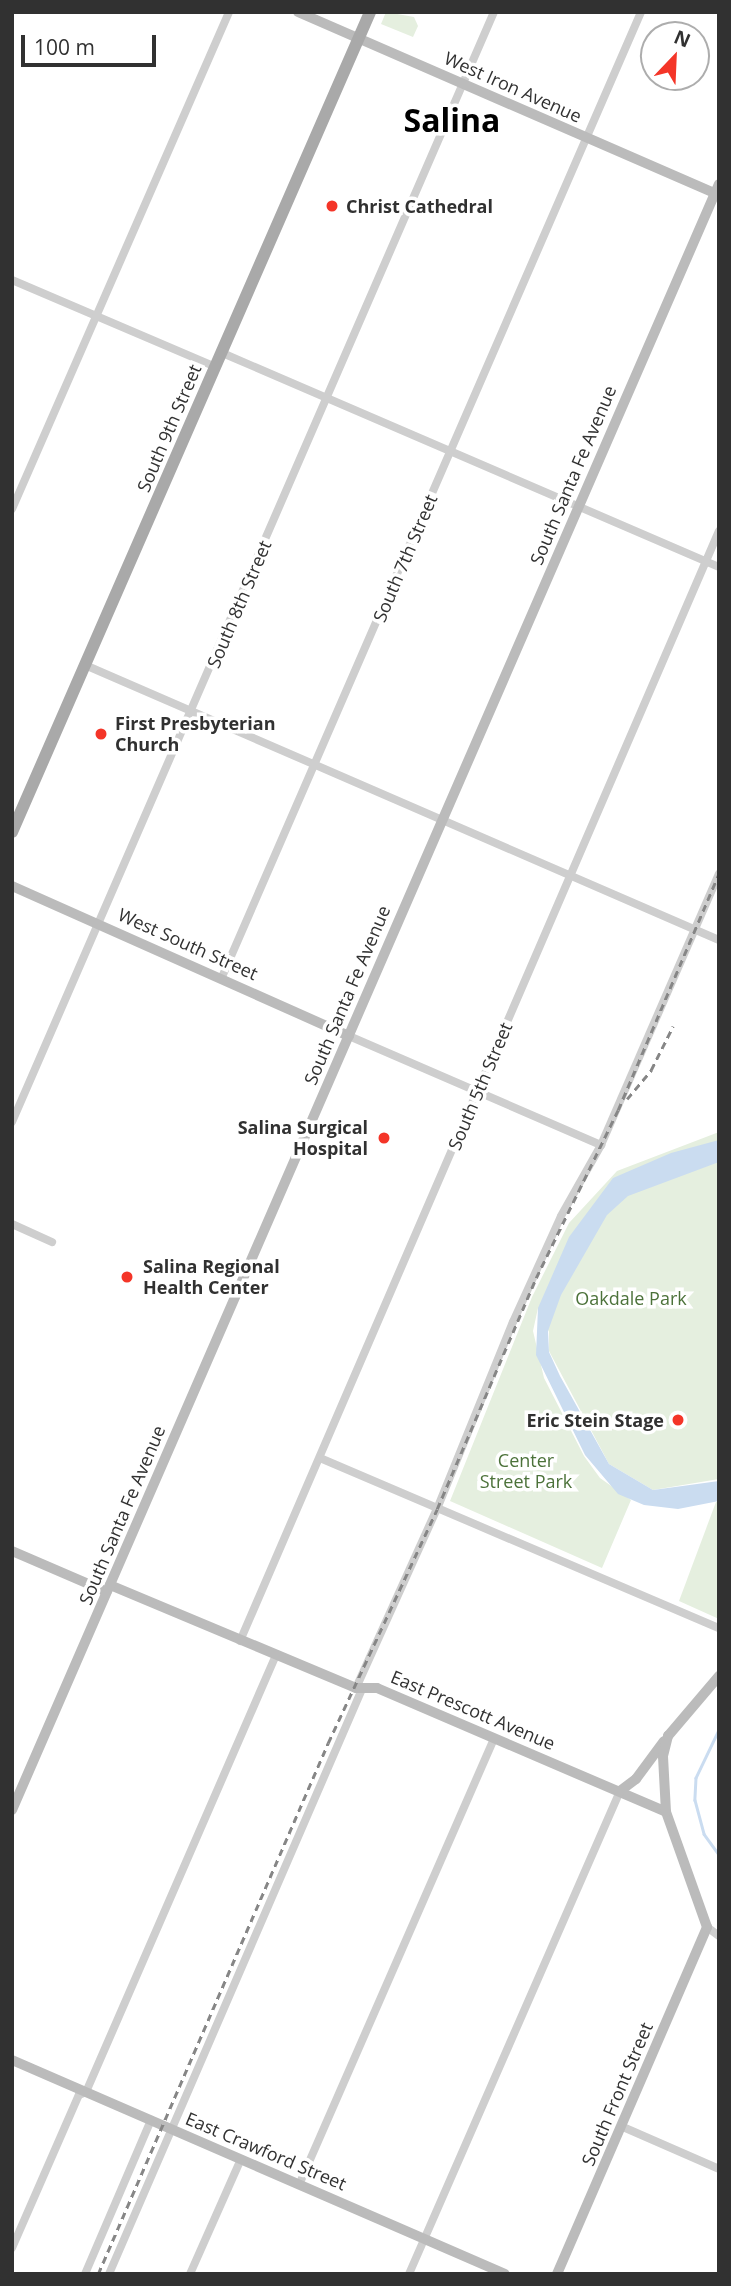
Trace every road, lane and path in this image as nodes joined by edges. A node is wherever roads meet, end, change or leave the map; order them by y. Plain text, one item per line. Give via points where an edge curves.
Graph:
1 (229, 12) edge
2 (298, 12) edge
3 (370, 12) edge
4 (494, 12) edge
5 (641, 12) edge
6 (359, 38) junction
7 (463, 84) junction
8 (587, 138) junction
9 (717, 191) edge
10 (12, 280) edge
11 (96, 316) junction
12 (220, 352) junction
13 (214, 366) junction
14 (327, 398) junction
15 (451, 451) junction
16 (579, 506) junction
17 (12, 509) edge
18 (719, 531) edge
19 (706, 561) junction
20 (719, 567) edge
21 (85, 664) junction
22 (193, 710) junction
23 (316, 764) junction
24 (442, 821) junction
25 (12, 832) edge
26 (719, 873) edge
27 (570, 876) junction
28 (12, 886) edge
29 (98, 924) junction
30 (694, 930) junction
31 (719, 940) edge
32 (222, 977) junction
33 (349, 1036) junction
34 (477, 1092) junction
35 (12, 1122) edge
36 (601, 1145) junction
37 (12, 1224) edge
38 (52, 1242) dead end
39 (320, 1458) junction
40 (437, 1509) junction
41 (12, 1551) edge
42 (109, 1588) junction
43 (719, 1628) edge
44 (240, 1641) junction
45 (276, 1656) junction
46 (719, 1676) edge
47 (359, 1689) junction
48 (668, 1736) junction
49 (494, 1738) junction
50 (620, 1791) junction
51 (12, 1810) edge
52 (666, 1812) junction
53 (708, 1927) junction
54 (719, 1936) edge
55 (12, 2060) edge
56 (86, 2092) junction
57 (151, 2120) junction
58 (623, 2127) junction
59 (171, 2129) junction
60 (241, 2159) junction
61 (719, 2169) edge
62 (299, 2185) junction
63 (424, 2239) junction
64 (12, 2248) edge
65 (85, 2274) edge
66 (108, 2274) edge
67 (190, 2274) edge
68 (409, 2274) edge
69 (505, 2274) edge
70 (557, 2274) edge

1 - 11 street
2 - 6 main road, West Iron Avenue
3 - 6 main road, South 9th Street
4 - 7 street, South 8th Street
5 - 8 street, South 7th Street
6 - 7 main road, West Iron Avenue
6 - 12 main road, South 9th Street
7 - 8 main road, West Iron Avenue
7 - 14 street, South 8th Street
8 - 9 main road, West Iron Avenue
8 - 15 street, South 7th Street
9 - 16 main road, South Santa Fe Avenue
10 - 11 street
11 - 13 street
11 - 17 street
12 - 13 main road, South 9th Street
12 - 14 street
13 - 21 main road, South 9th Street
14 - 15 street
14 - 22 street, South 8th Street
15 - 16 street
15 - 23 street, South 7th Street
16 - 19 street
16 - 24 main road, South Santa Fe Avenue
18 - 19 street, South 5th Street
19 - 20 street
19 - 27 street, South 5th Street
21 - 22 street
21 - 25 main road, South 9th Street
22 - 23 street
22 - 29 street, South 8th Street
23 - 24 street
23 - 32 street, South 7th Street
24 - 27 street
24 - 33 main road, South Santa Fe Avenue
26 - 30 street
27 - 30 street
27 - 34 street, South 5th Street
28 - 29 main road, West South Street
29 - 32 main road, West South Street
29 - 35 street, South 8th Street
30 - 31 street
30 - 36 street
32 - 33 main road, West South Street
33 - 34 street
33 - 42 main road, South Santa Fe Avenue
34 - 36 street
34 - 39 street, South 5th Street
36 - 40 street via 561,1216 513,1322
37 - 38 street
39 - 40 street
39 - 44 street, South 5th Street
40 - 43 street
40 - 47 street
41 - 42 main road, East Prescott Avenue
42 - 44 main road, East Prescott Avenue
42 - 51 main road, South Santa Fe Avenue
44 - 45 main road, East Prescott Avenue
45 - 47 main road, East Prescott Avenue
45 - 56 street
46 - 48 main road
47 - 49 main road, East Prescott Avenue via 377,1688
47 - 59 street
48 - 50 main road via 636,1779
48 - 52 main road via 663,1776
49 - 50 main road, East Prescott Avenue
49 - 62 street
50 - 52 main road, East Prescott Avenue
50 - 63 street
52 - 53 main road
53 - 54 street
53 - 58 main road, South Front Street
55 - 56 main road, East Crawford Street
56 - 57 main road, East Crawford Street
56 - 64 street via 79,2095
57 - 59 main road, East Crawford Street
57 - 65 street
58 - 61 street
58 - 70 main road, South Front Street
59 - 60 main road, East Crawford Street
59 - 66 street
60 - 62 main road, East Crawford Street
60 - 67 street
62 - 63 main road, East Crawford Street
63 - 68 street
63 - 69 main road, East Crawford Street

